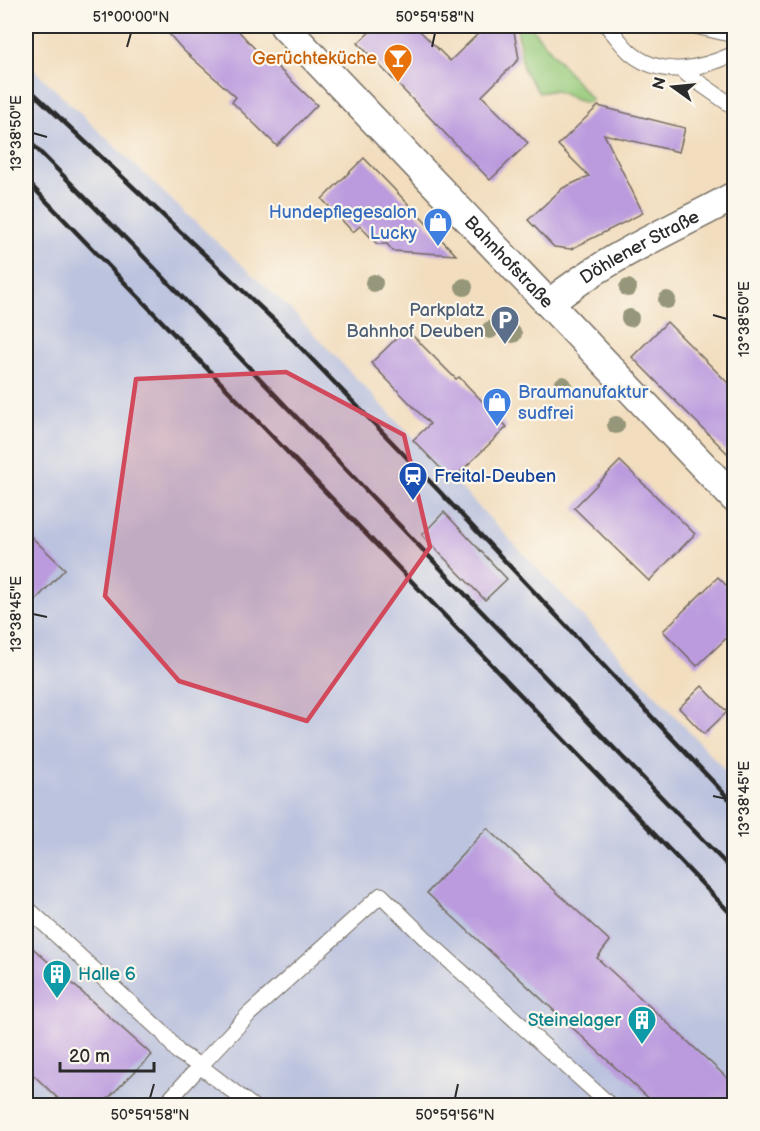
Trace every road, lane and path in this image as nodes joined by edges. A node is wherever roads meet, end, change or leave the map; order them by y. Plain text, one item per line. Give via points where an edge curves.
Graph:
1 (284, 26) edge
2 (607, 26) edge
3 (695, 26) edge
4 (735, 35) edge
5 (735, 54) edge
6 (681, 70) junction
7 (735, 107) edge
8 (728, 205) edge
9 (550, 303) junction
10 (735, 498) edge
11 (26, 907) edge
12 (200, 1066) junction
13 (164, 1106) edge
14 (252, 1106) edge
15 (611, 1106) edge

1 - 9 street, Bahnhofstraße
2 - 6 lane via 632,54 654,65
3 - 4 lane
5 - 6 lane
6 - 7 lane
8 - 9 street, Döhlener Straße via 609,261
9 - 10 street, Bahnhofstraße
11 - 12 lane via 163,1033 178,1052
12 - 13 lane
12 - 14 lane
12 - 15 lane via 249,1014 381,895

